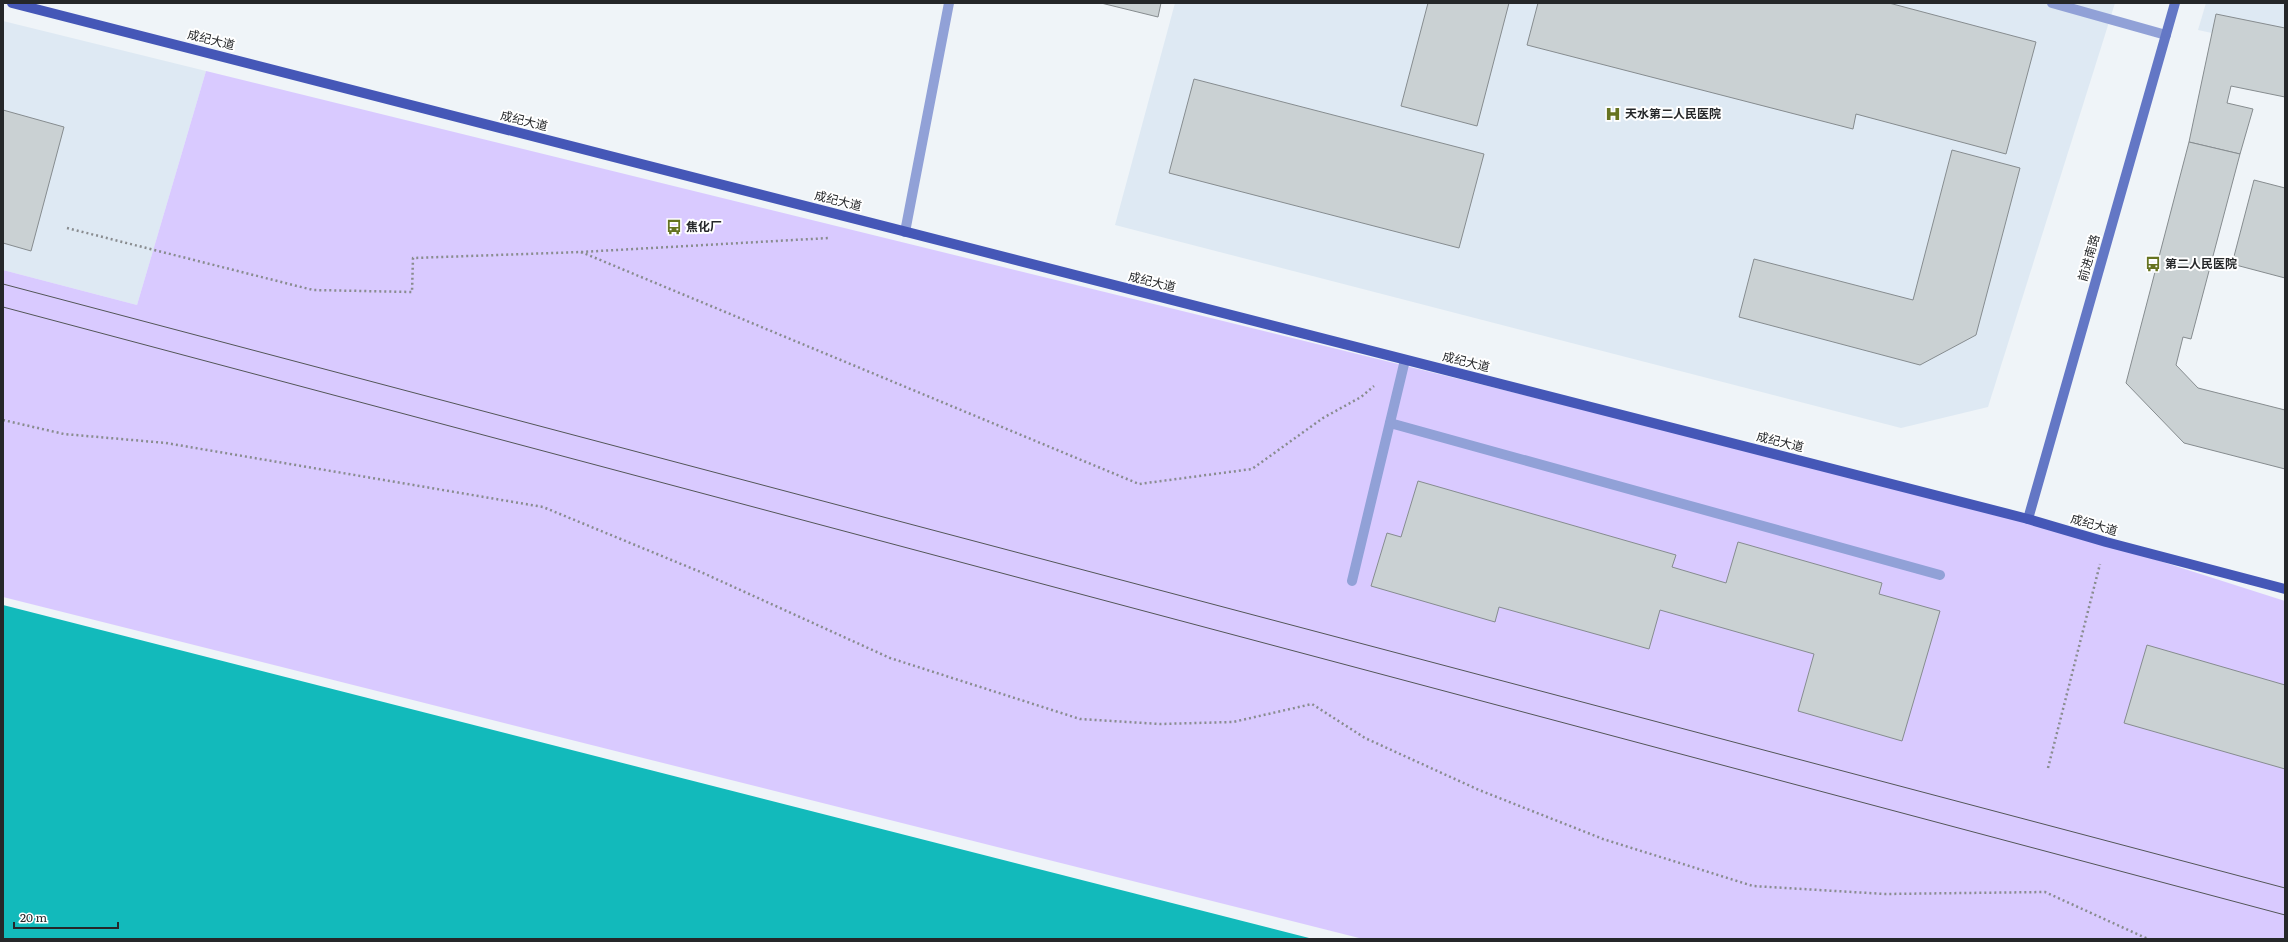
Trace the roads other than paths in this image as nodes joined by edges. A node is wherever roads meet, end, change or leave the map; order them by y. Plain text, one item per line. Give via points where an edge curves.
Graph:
1 (12, 3) edge
2 (949, 3) edge
3 (2052, 3) edge
4 (2175, 3) edge
5 (2166, 35) junction
6 (905, 232) junction
7 (1405, 360) junction
8 (1390, 424) junction
9 (2028, 519) junction
10 (1940, 575) dead end
11 (1352, 581) dead end
12 (2285, 589) edge

1 - 6 main road, 成纪大道
2 - 6 street
3 - 5 street
4 - 5 main road, 前进南路
5 - 9 main road, 前进南路
6 - 7 main road, 成纪大道
7 - 8 street
7 - 9 main road, 成纪大道
8 - 10 street
8 - 11 street
9 - 12 main road, 成纪大道

